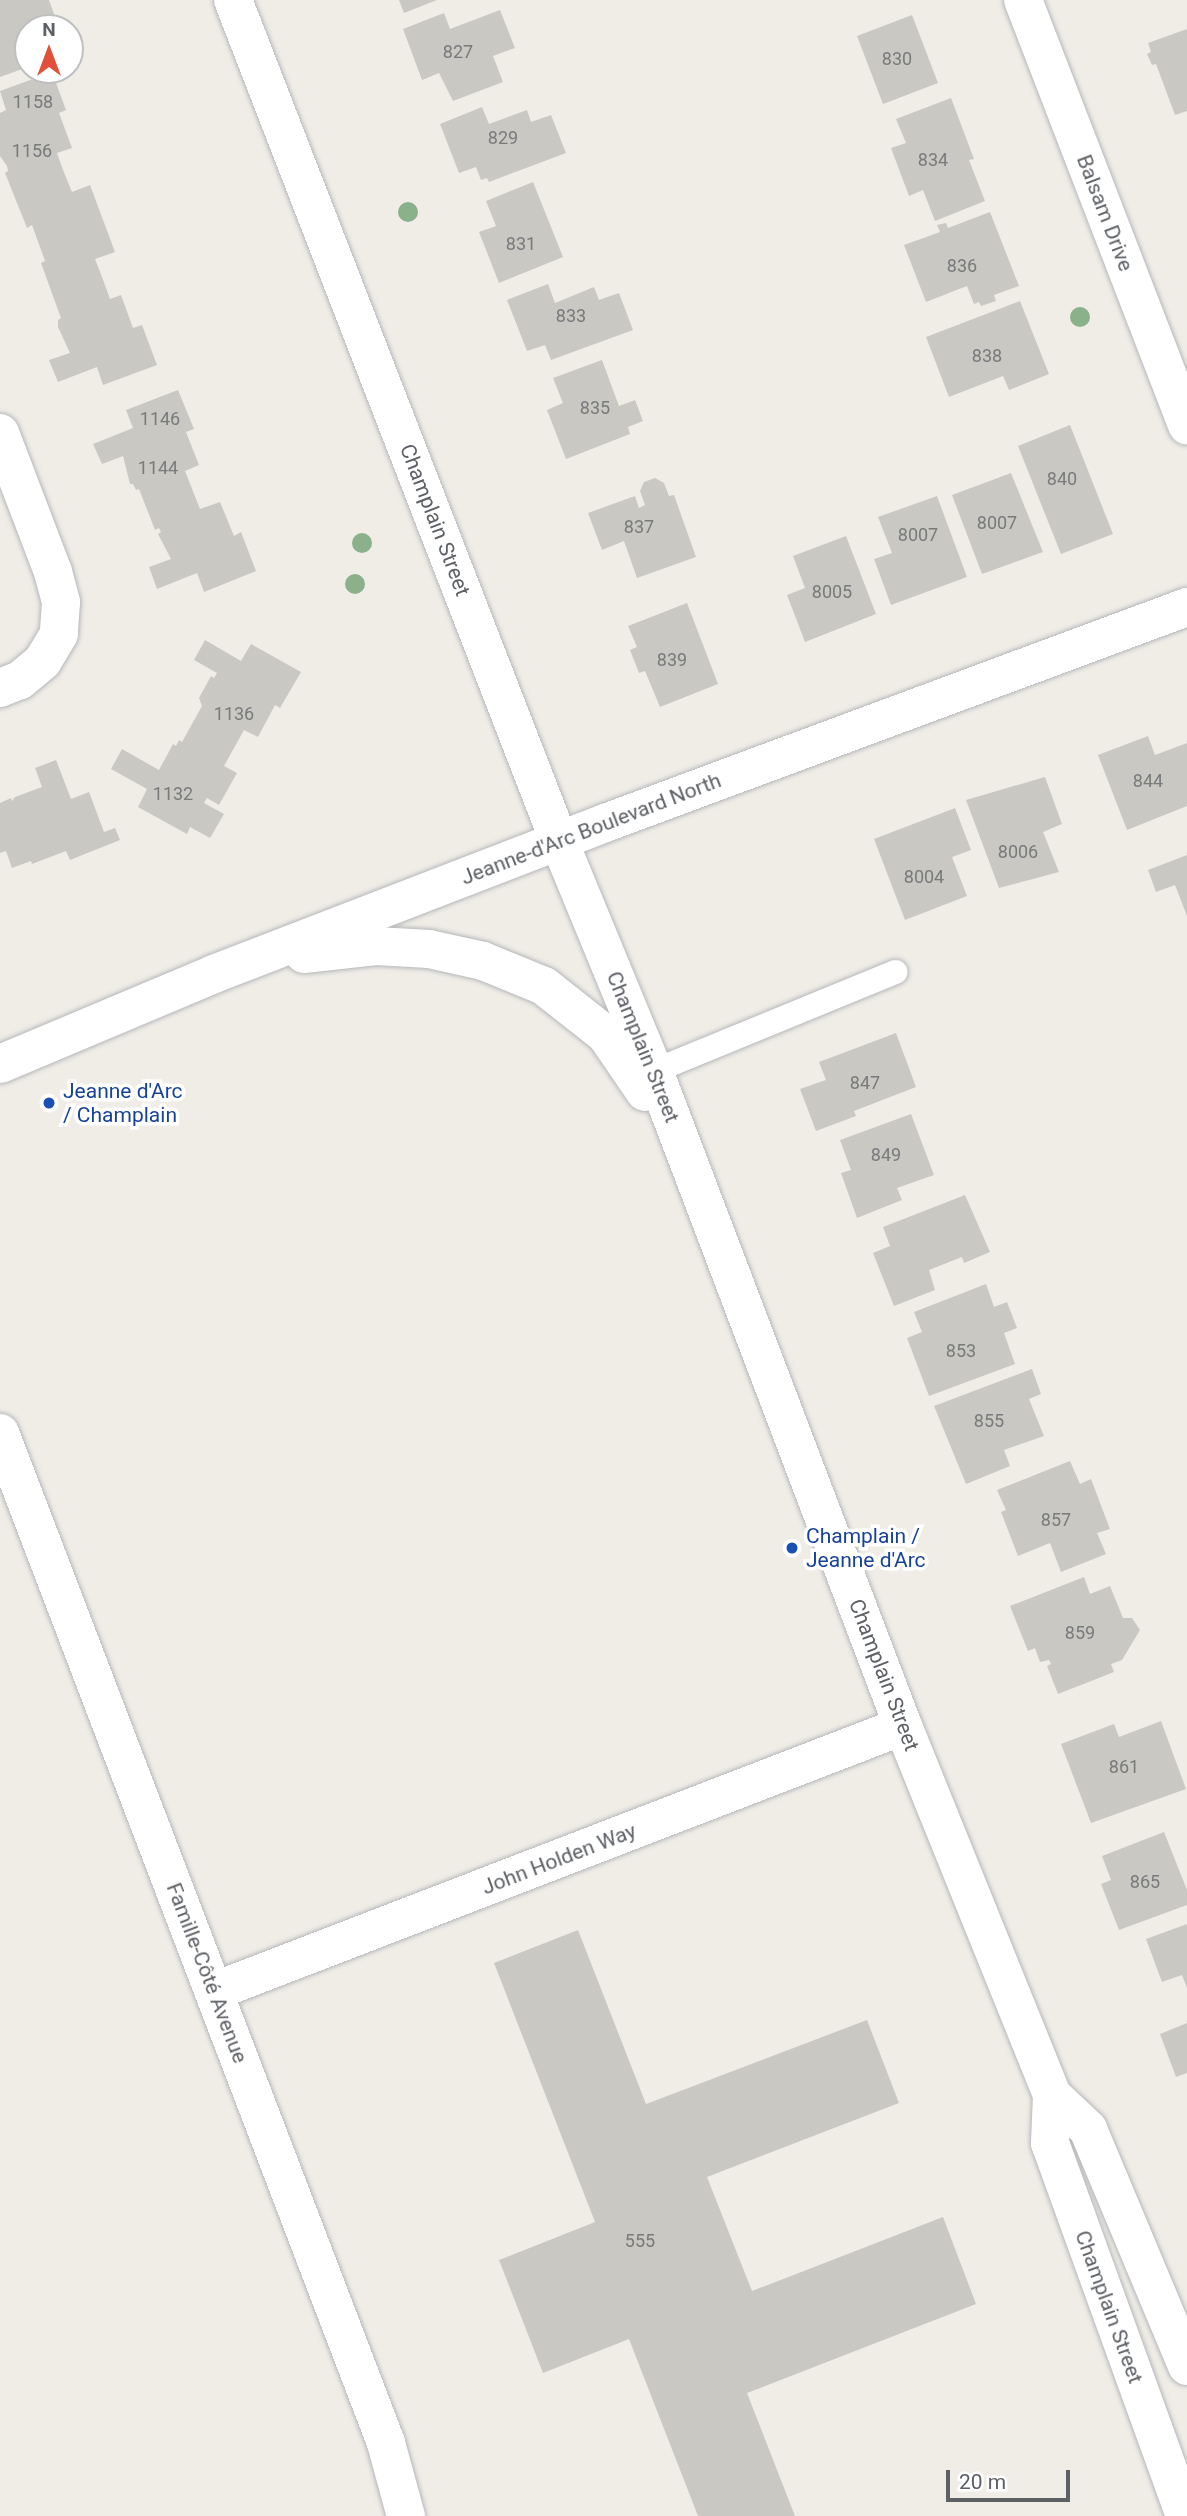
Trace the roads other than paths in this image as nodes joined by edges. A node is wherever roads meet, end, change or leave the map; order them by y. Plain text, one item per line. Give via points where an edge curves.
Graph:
1 (233, 0) edge
2 (1023, 0) edge
3 (1187, 426) edge
4 (0, 433) edge
5 (1187, 607) edge
6 (0, 688) edge
7 (559, 841) junction
8 (895, 972) dead end
9 (214, 974) junction
10 (0, 1064) edge
11 (654, 1071) junction
12 (683, 1148) junction
13 (0, 1433) edge
14 (903, 1726) junction
15 (215, 1991) junction
16 (1052, 2095) junction
17 (1187, 2366) edge
18 (406, 2516) edge
19 (1185, 2516) edge

1 - 7 main road, Champlain Street
2 - 3 main road, Balsam Drive
4 - 6 main road via 61,602 59,634 43,661 20,680
5 - 7 main road, Jeanne-d'Arc Boulevard North
7 - 9 main road, Jeanne-d'Arc Boulevard North
7 - 11 main road, Champlain Street
8 - 11 lane
9 - 10 main road, Jeanne-d'Arc Boulevard North
9 - 12 main road via 277,958 376,946 429,949 483,961 544,986 607,1035
11 - 12 main road, Champlain Street
12 - 14 main road, Champlain Street
13 - 15 main road, Famille-Côté Avenue
14 - 15 main road, John Holden Way
14 - 16 main road, Champlain Street
15 - 18 main road, Famille-Côté Avenue via 386,2443
16 - 17 main road, Champlain Street via 1088,2129
16 - 19 main road, Champlain Street via 1050,2143

